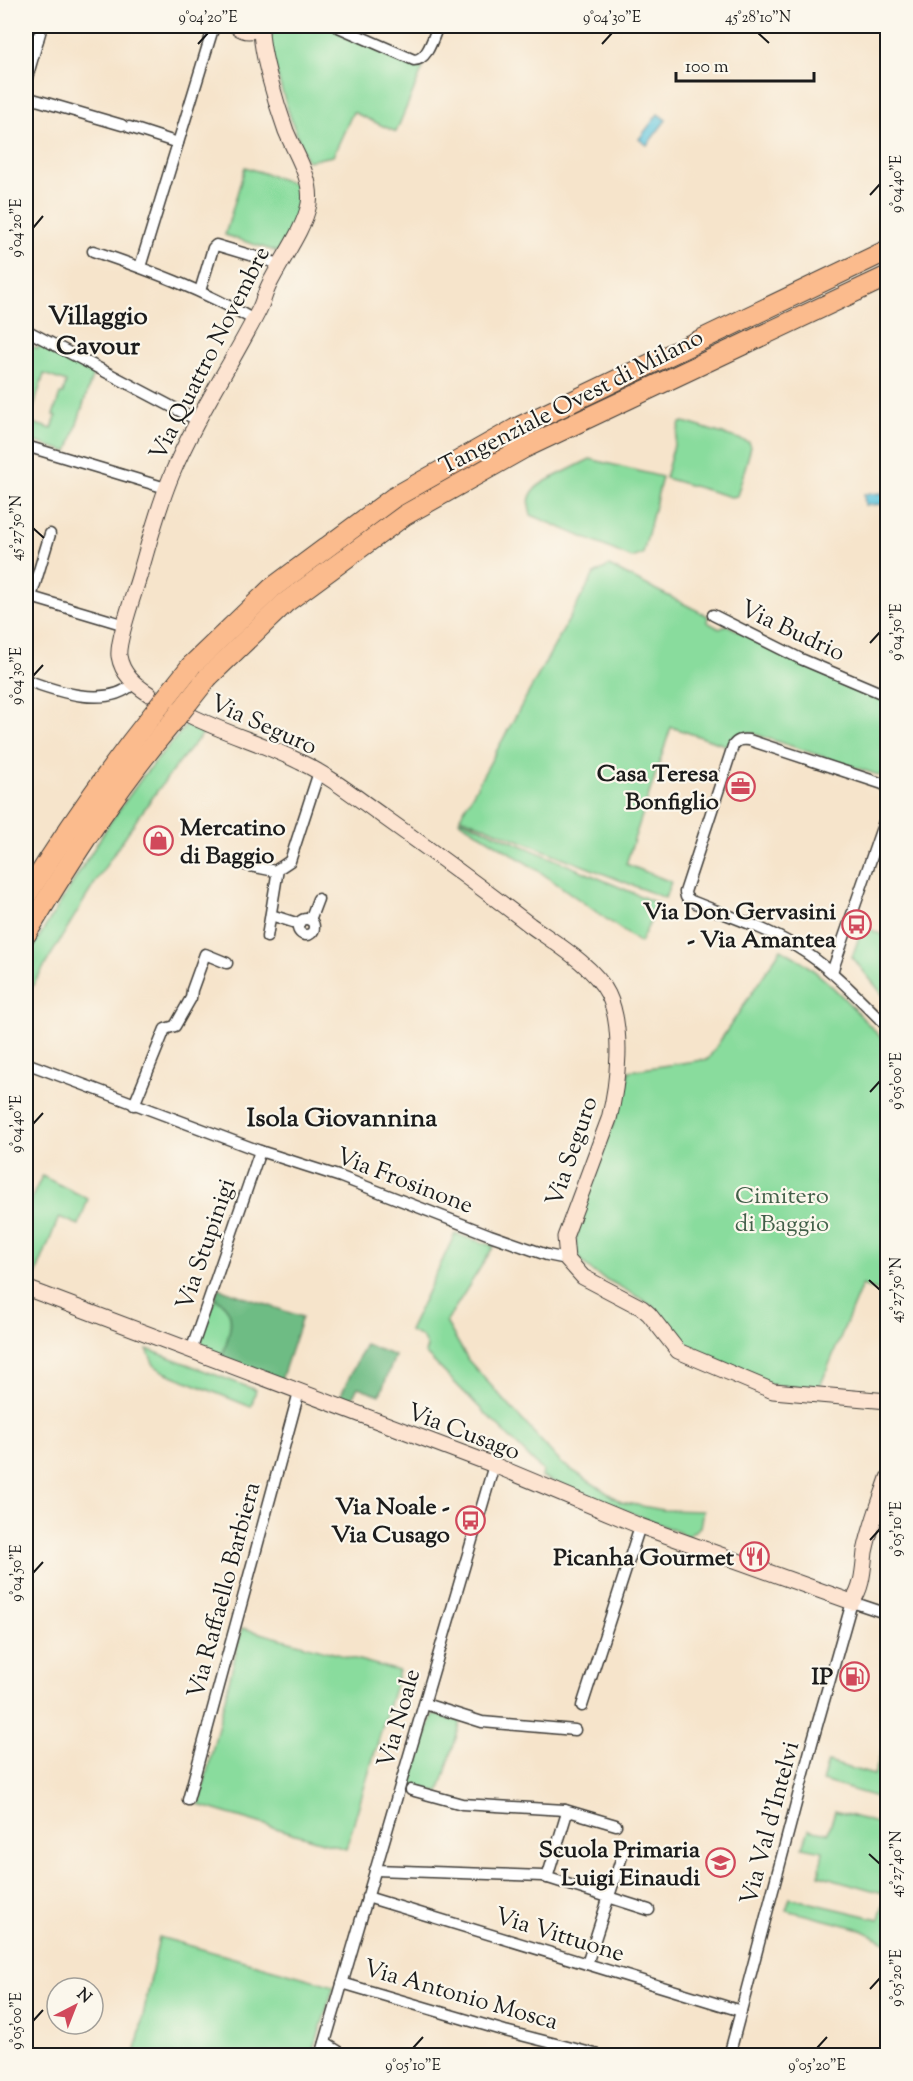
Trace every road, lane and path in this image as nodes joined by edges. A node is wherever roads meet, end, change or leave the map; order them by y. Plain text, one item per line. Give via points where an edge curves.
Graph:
1 (42, 26) edge
2 (216, 26) edge
3 (236, 26) edge
4 (336, 26) edge
5 (438, 26) edge
6 (258, 27) edge
7 (351, 28) edge
8 (26, 36) edge
9 (38, 40) junction
10 (26, 81) edge
11 (26, 97) edge
12 (178, 143) junction
13 (888, 250) edge
14 (93, 252) dead end
15 (280, 264) junction
16 (144, 269) junction
17 (888, 276) edge
18 (200, 291) junction
19 (254, 320) junction
20 (26, 330) edge
21 (199, 421) junction
22 (26, 446) edge
23 (166, 488) junction
24 (50, 534) dead end
25 (713, 615) dead end
26 (125, 625) junction
27 (26, 680) edge
28 (133, 684) junction
29 (888, 696) edge
30 (153, 701) junction
31 (183, 718) junction
32 (319, 772) junction
33 (888, 788) edge
34 (888, 810) edge
35 (245, 865) dead end
36 (278, 868) junction
37 (26, 896) edge
38 (318, 899) dead end
39 (271, 915) junction
40 (26, 934) edge
41 (267, 937) dead end
42 (227, 963) dead end
43 (832, 972) junction
44 (888, 1027) edge
45 (26, 1063) edge
46 (135, 1105) junction
47 (260, 1151) junction
48 (567, 1259) junction
49 (26, 1288) edge
50 (191, 1351) junction
51 (299, 1392) junction
52 (885, 1403) edge
53 (494, 1465) junction
54 (888, 1478) edge
55 (640, 1526) junction
56 (852, 1602) junction
57 (888, 1614) edge
58 (424, 1704) junction
59 (582, 1706) dead end
60 (575, 1730) dead end
61 (411, 1790) dead end
62 (188, 1800) dead end
63 (565, 1810) junction
64 (616, 1825) dead end
65 (625, 1847) dead end
66 (375, 1870) junction
67 (547, 1878) junction
68 (367, 1897) junction
69 (608, 1897) junction
70 (649, 1910) dead end
71 (587, 1964) junction
72 (342, 1983) junction
73 (741, 2012) junction
74 (325, 2043) junction
75 (321, 2055) edge
76 (346, 2055) edge
77 (603, 2055) edge
78 (729, 2055) edge

1 - 9 street
2 - 12 street
3 - 6 street via 241,30
4 - 7 street
5 - 7 street via 425,56 419,60
6 - 15 street, Via Quattro Novembre via 280,111 306,177 310,198 303,221
8 - 9 street
9 - 10 street
11 - 12 street
12 - 16 street
13 - 30 highway, Tangenziale Ovest di Milano, bridge via 515,429 393,498 272,588
14 - 16 street
15 - 18 street via 216,245
15 - 19 street, Via Quattro Novembre
16 - 18 street
17 - 31 highway, Tangenziale Ovest di Milano, bridge via 524,448 405,516 285,603 208,677
18 - 19 street
19 - 21 street, Via Quattro Novembre
20 - 21 street
21 - 23 street, Via Quattro Novembre
22 - 23 street
23 - 26 street, Via Quattro Novembre
24 - 26 street via 31,597
25 - 29 street, Via Budrio
26 - 28 street, Via Quattro Novembre via 119,656
27 - 28 street via 86,696 125,692
28 - 30 street
30 - 37 highway, Tangenziale Ovest di Milano
31 - 32 street, Via Seguro via 286,755
31 - 40 highway, Tangenziale Ovest di Milano via 110,801
32 - 36 street, Via Seguro via 290,861
32 - 48 street, Via Seguro via 465,874 589,970 607,991 615,1014 618,1064 614,1099 565,1237
33 - 43 street via 742,739 733,746 688,881 685,892 691,901 781,938
34 - 43 street
35 - 36 street via 274,871
36 - 39 street
38 - 39 street via 310,920 313,932 308,935 301,933 299,924
39 - 41 street
42 - 46 street via 205,954 191,998 175,1026 165,1029
43 - 44 street
45 - 46 street, Via Frosinone
46 - 47 street, Via Frosinone
47 - 48 street, Via Frosinone
47 - 50 street, Via Stupinigi
48 - 52 street via 583,1277 642,1308 678,1351 769,1390
49 - 50 street, Via Cusago
50 - 51 street, Via Cusago
51 - 53 street, Via Cusago
51 - 62 street, Via Raffaello Barbiera
53 - 55 street, Via Cusago
53 - 58 street, Via Noale
54 - 56 street
55 - 56 street, Via Cusago
55 - 59 street
56 - 57 street, Via Cusago
56 - 73 street, Via Val d'Intelvi
58 - 60 street via 483,1722
58 - 66 street, Via Noale
61 - 63 street via 462,1804
63 - 64 street
63 - 67 street
65 - 69 street
66 - 67 street
66 - 68 street, Via Noale
67 - 69 street
68 - 71 street, Via Vittuone
68 - 72 street, Via Noale
69 - 70 street
69 - 71 street
71 - 73 street, Via Vittuone
72 - 74 street, Via Noale
72 - 77 street, Via Antonio Mosca
73 - 78 street, Via Val d'Intelvi
74 - 75 street, Via Noale
74 - 76 street

